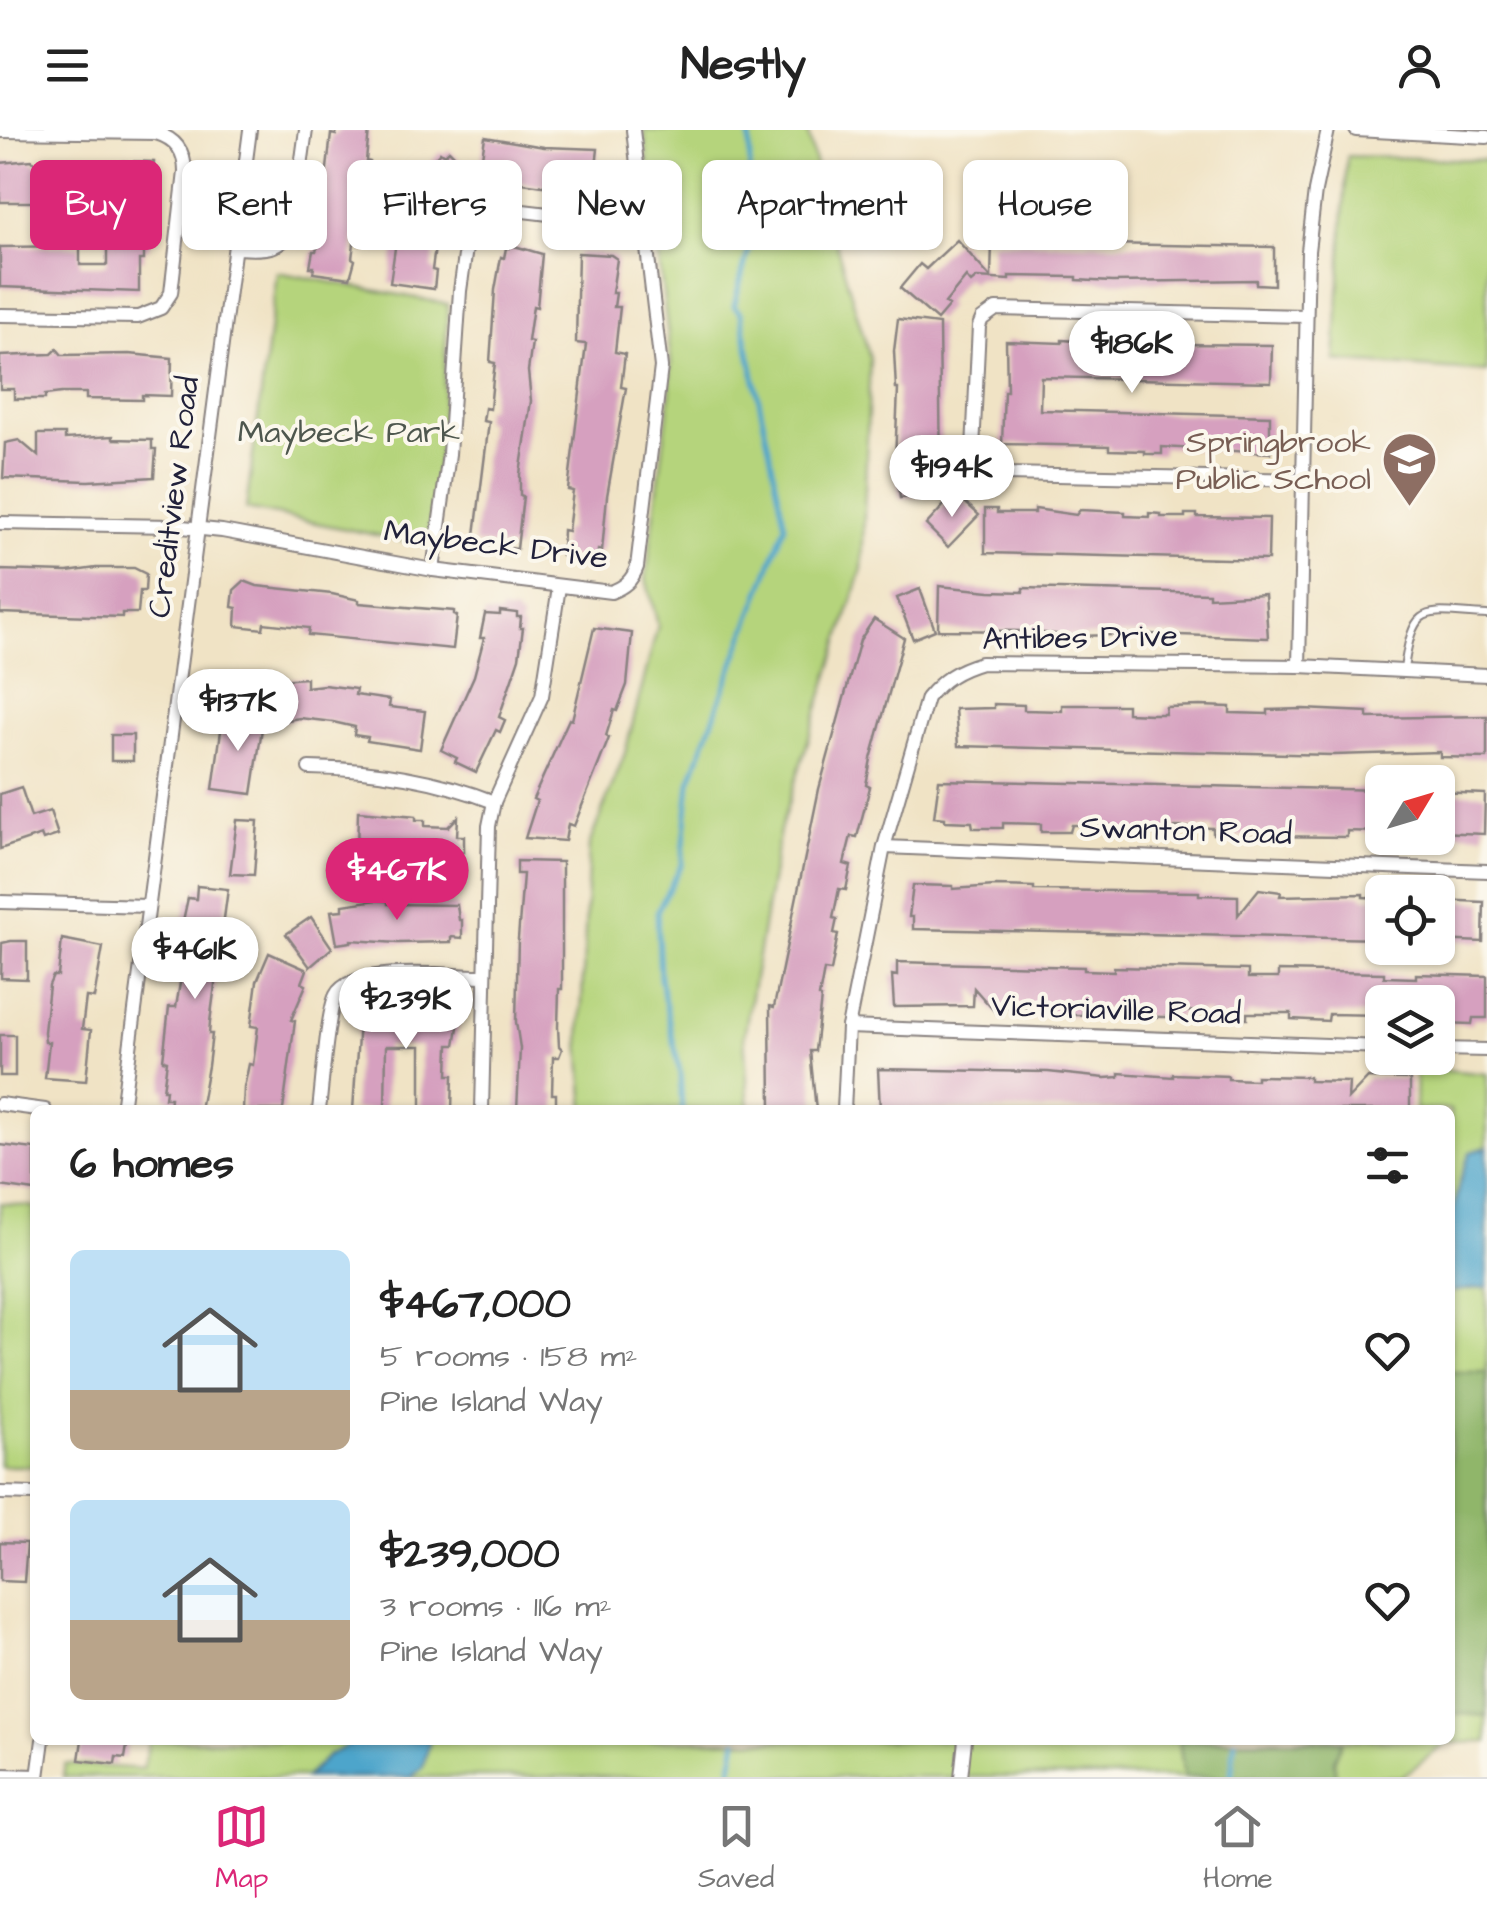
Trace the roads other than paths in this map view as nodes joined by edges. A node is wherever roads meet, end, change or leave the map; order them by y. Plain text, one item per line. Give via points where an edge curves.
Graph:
1 (250, 130) edge
2 (306, 130) edge
3 (633, 130) edge
4 (1328, 130) edge
5 (1356, 130) edge
6 (0, 131) edge
7 (1487, 137) edge
8 (246, 160) edge
9 (302, 160) edge
10 (637, 160) edge
11 (542, 213) edge
12 (235, 250) edge
13 (647, 250) edge
14 (0, 315) edge
15 (1306, 316) junction
16 (1302, 480) junction
17 (0, 522) edge
18 (198, 529) junction
19 (433, 570) junction
20 (559, 587) junction
21 (1487, 615) edge
22 (1299, 666) junction
23 (1404, 671) junction
24 (1487, 676) edge
25 (309, 768) dead end
26 (494, 802) junction
27 (884, 847) junction
28 (1487, 871) edge
29 (0, 902) edge
30 (148, 906) junction
31 (484, 976) junction
32 (848, 1028) junction
33 (1365, 1045) edge
34 (1455, 1049) edge
35 (1487, 1050) edge
36 (0, 1104) edge
37 (123, 1105) edge
38 (320, 1105) edge
39 (482, 1105) edge
40 (844, 1105) edge
41 (30, 1108) edge
42 (0, 1494) edge
43 (30, 1494) edge
44 (42, 1745) edge
45 (965, 1745) edge
46 (0, 1775) edge
47 (38, 1777) edge
48 (961, 1777) edge

1 - 8 street, Creditview Road
2 - 9 street
3 - 10 street, Maybeck Drive
4 - 15 street via 1315,191
5 - 7 street
6 - 14 street via 156,134 173,141 185,158 171,293 161,308 138,317
11 - 19 street via 497,208 468,226
12 - 18 street, Creditview Road
13 - 20 street, Maybeck Drive via 661,367 637,567 628,584 611,592
15 - 16 street
15 - 16 street via 996,310 979,326 973,448 984,465 1003,474
16 - 22 street
17 - 18 street, Maybeck Drive
18 - 19 street, Maybeck Drive
18 - 30 street, Creditview Road
19 - 20 street, Maybeck Drive
20 - 26 street via 542,696
21 - 23 lane via 1420,618 1409,631
22 - 23 street, Antibes Drive
22 - 27 street, Antibes Drive via 981,663 960,669 927,698
23 - 24 street, Antibes Drive
25 - 26 street via 431,780
26 - 31 street
27 - 28 street, Swanton Road
27 - 32 street, Antibes Drive
29 - 30 street
30 - 37 street, Creditview Road
31 - 38 street via 365,976 344,984 333,1001
31 - 39 street
32 - 33 street, Victoriaville Road
32 - 40 street, Antibes Drive
34 - 35 street
36 - 41 street
42 - 43 street
44 - 47 street
45 - 48 street
46 - 47 street

